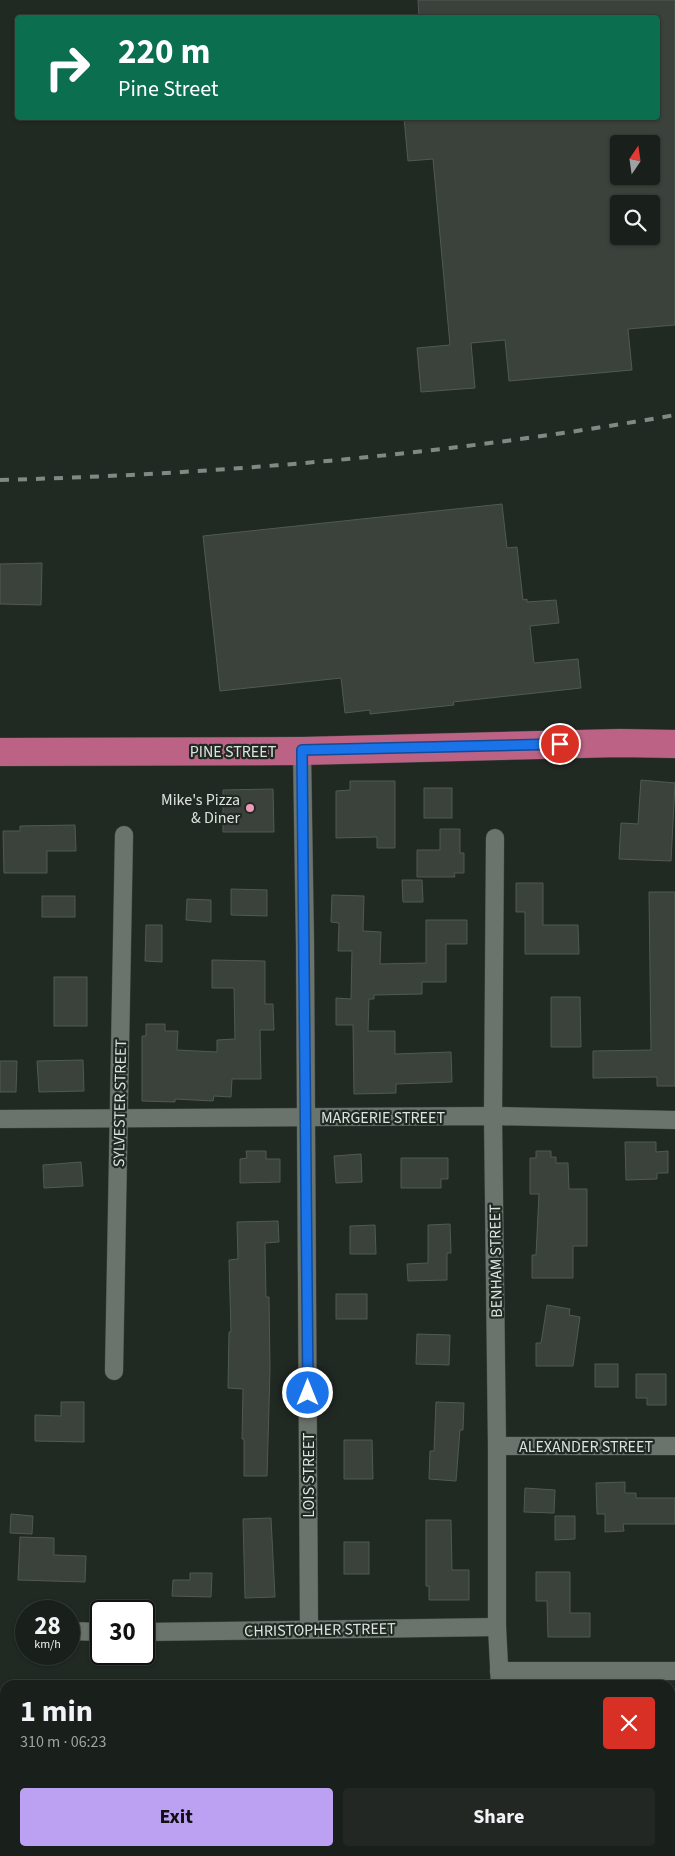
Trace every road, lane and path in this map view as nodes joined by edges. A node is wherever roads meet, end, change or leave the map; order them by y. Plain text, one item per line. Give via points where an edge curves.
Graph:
1 (675, 744) edge
2 (302, 750) junction
3 (0, 752) edge
4 (124, 835) dead end
5 (495, 838) dead end
6 (493, 1116) junction
7 (119, 1118) junction
8 (306, 1118) junction
9 (0, 1119) edge
10 (675, 1120) edge
11 (114, 1371) dead end
12 (497, 1446) junction
13 (675, 1446) edge
14 (497, 1627) junction
15 (309, 1629) junction
16 (155, 1632) edge
17 (675, 1671) edge
18 (500, 1678) edge

1 - 2 highway, PINE STREET
2 - 3 highway, PINE STREET
2 - 8 street, LOIS STREET
4 - 7 street, SYLVESTER STREET
5 - 6 street, BENHAM STREET
6 - 8 street, MARGERIE STREET
6 - 10 street, MARGERIE STREET
6 - 12 street, BENHAM STREET
7 - 8 street, MARGERIE STREET
7 - 9 street, MARGERIE STREET
7 - 11 street, SYLVESTER STREET
8 - 15 street, LOIS STREET
12 - 13 street, ALEXANDER STREET
12 - 14 street, BENHAM STREET
14 - 15 street, CHRISTOPHER STREET
14 - 18 street, BENHAM STREET
15 - 16 street, CHRISTOPHER STREET
17 - 18 street

